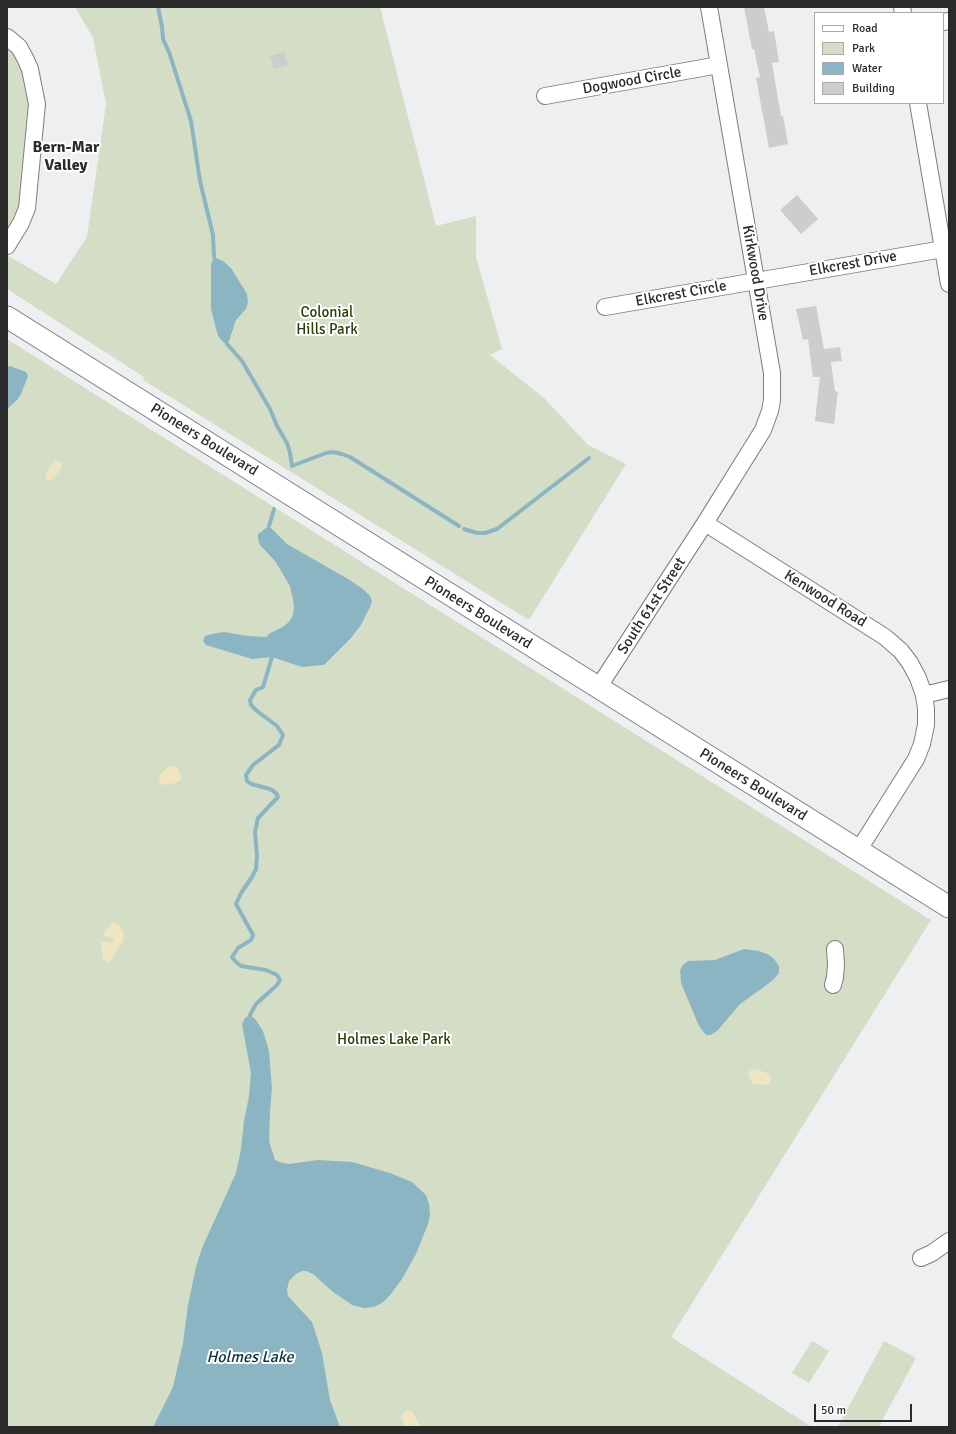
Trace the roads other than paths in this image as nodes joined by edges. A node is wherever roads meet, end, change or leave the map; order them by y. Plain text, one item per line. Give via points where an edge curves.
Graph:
1 (709, 7) edge
2 (7, 37) edge
3 (720, 65) junction
4 (545, 96) dead end
5 (918, 104) edge
6 (7, 246) edge
7 (946, 248) edge
8 (756, 281) junction
9 (949, 284) edge
10 (605, 307) dead end
11 (7, 318) edge
12 (705, 523) junction
13 (598, 688) junction
14 (949, 689) edge
15 (924, 695) junction
16 (858, 851) junction
17 (949, 908) edge
18 (835, 949) dead end
19 (833, 985) dead end
20 (949, 1241) edge
21 (921, 1258) dead end

1 - 3 street, Kirkwood Drive
2 - 6 street via 19,47 26,58 37,104 27,208
3 - 4 street, Dogwood Circle
3 - 8 street, Kirkwood Drive
5 - 7 street
7 - 8 street, Elkcrest Drive
7 - 9 street
8 - 10 street, Elkcrest Circle
8 - 12 street, Kirkwood Drive via 772,373 770,411 763,430
11 - 13 main road, Pioneers Boulevard
12 - 13 street, South 61st Street
12 - 15 street, Kenwood Road via 886,637 910,663
13 - 16 main road, Pioneers Boulevard
14 - 15 street
15 - 16 street, Kenwood Road via 926,725 916,759
16 - 17 main road, Pioneers Boulevard
18 - 19 street
20 - 21 street

